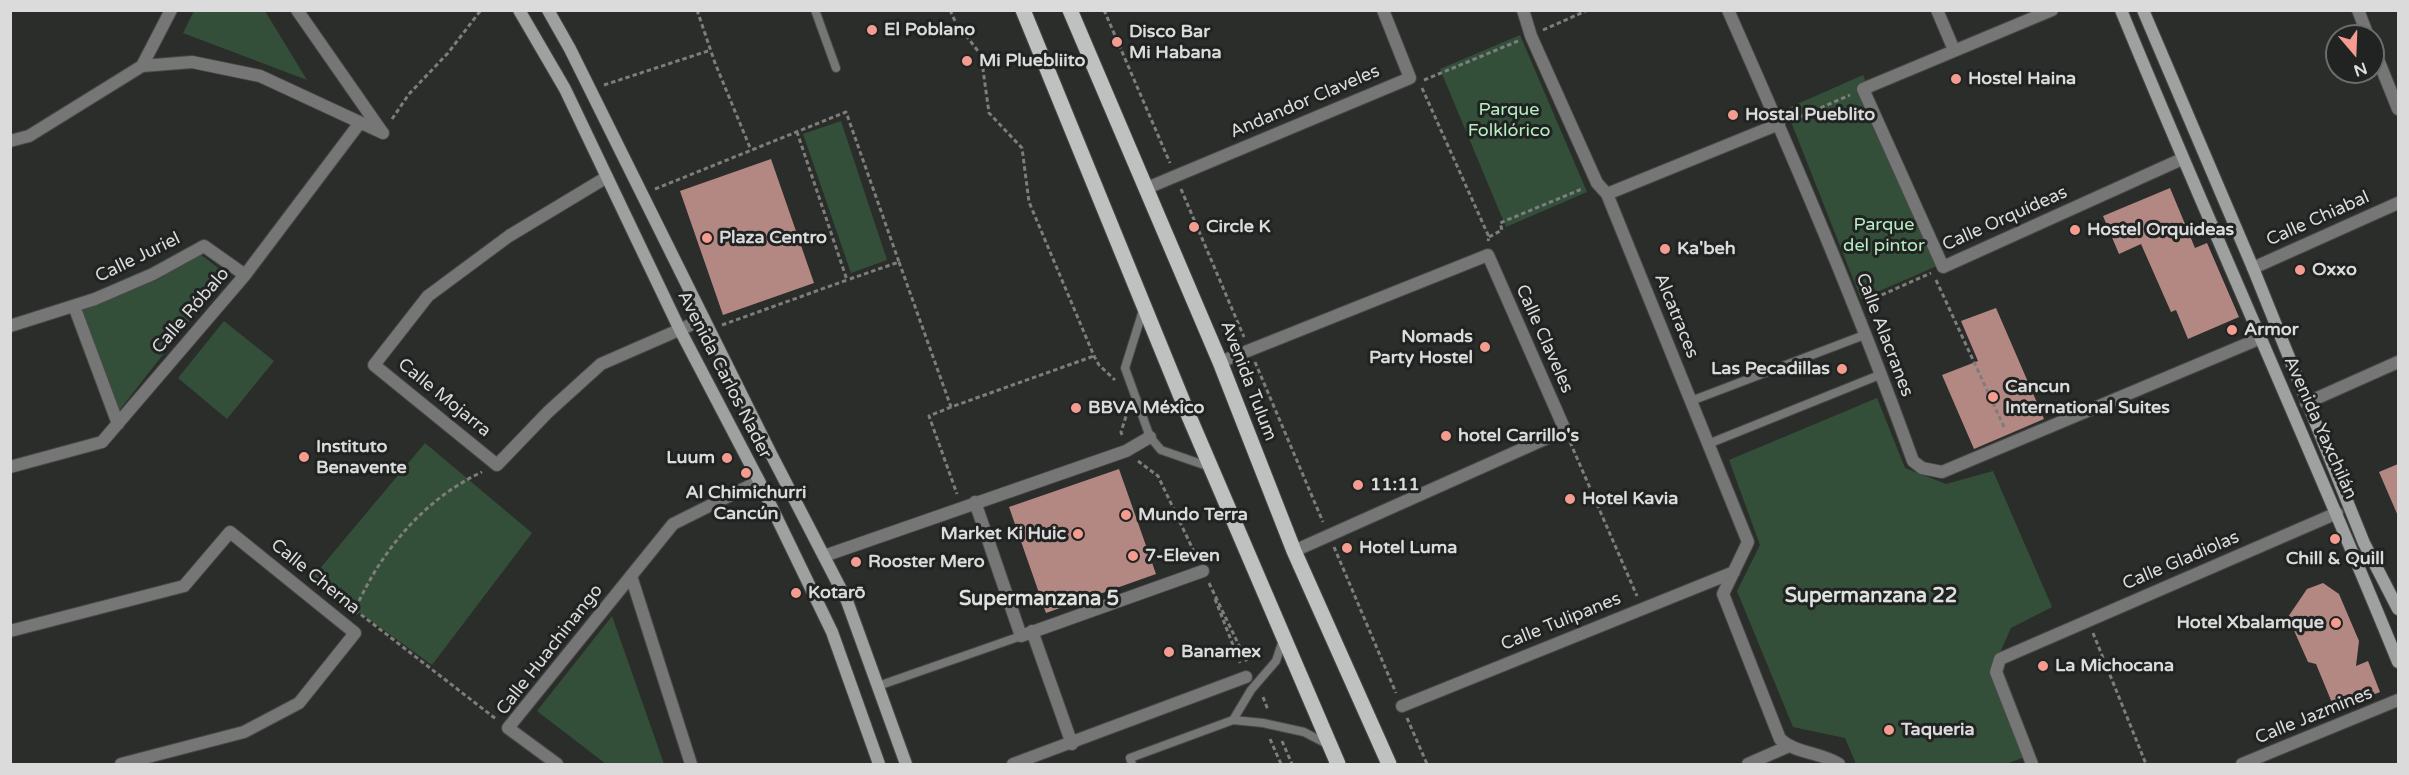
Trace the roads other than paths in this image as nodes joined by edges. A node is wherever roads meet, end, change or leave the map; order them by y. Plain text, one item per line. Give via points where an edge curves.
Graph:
1 (171, 10) edge
2 (297, 10) edge
3 (519, 10) edge
4 (548, 10) edge
5 (815, 10) edge
6 (1023, 10) edge
7 (1070, 10) edge
8 (1383, 10) edge
9 (1523, 10) edge
10 (1728, 10) edge
11 (1937, 10) edge
12 (2052, 10) edge
13 (2121, 10) edge
14 (2143, 10) edge
15 (1954, 50) junction
16 (142, 66) junction
17 (836, 68) dead end
18 (2385, 77) edge
19 (2398, 109) edge
20 (359, 124) junction
21 (1779, 124) junction
22 (10, 141) edge
23 (2182, 159) junction
24 (607, 177) junction
25 (1148, 188) junction
26 (1607, 194) junction
27 (2398, 203) edge
28 (2253, 268) junction
29 (245, 275) junction
30 (74, 306) junction
31 (1144, 307) junction
32 (706, 324) junction
33 (10, 326) edge
34 (680, 330) junction
35 (1867, 334) junction
36 (2261, 338) junction
37 (1220, 362) junction
38 (2398, 362) edge
39 (1881, 374) junction
40 (1691, 401) junction
41 (2306, 403) junction
42 (118, 424) junction
43 (1150, 437) junction
44 (1708, 444) junction
45 (10, 467) edge
46 (1211, 468) junction
47 (759, 482) junction
48 (975, 502) junction
49 (2337, 513) junction
50 (1294, 551) junction
51 (824, 556) junction
52 (1203, 571) dead end
53 (1734, 572) junction
54 (631, 576) junction
55 (2398, 609) edge
56 (10, 631) edge
57 (1027, 634) junction
58 (1283, 638) junction
59 (2398, 662) edge
60 (1246, 677) dead end
61 (878, 686) junction
62 (2398, 700) edge
63 (1402, 706) road end
64 (1233, 720) junction
65 (1072, 744) junction
66 (1329, 745) junction
67 (1788, 746) junction
68 (121, 765) edge
69 (556, 765) edge
70 (691, 765) edge
71 (879, 765) edge
72 (906, 765) edge
73 (1013, 765) edge
74 (1132, 765) edge
75 (1338, 765) edge
76 (1389, 765) edge
77 (1748, 765) edge
78 (1839, 765) edge
79 (2032, 765) edge
80 (2242, 765) edge

1 - 16 street
2 - 20 street via 383,133
3 - 24 street, Avenida Carlos Nader via 565,89
4 - 32 street, Avenida Carlos Nader
5 - 17 lane
6 - 31 main road
7 - 25 main road, Avenida Tulum
8 - 25 street, Andandor Claveles via 1410,78
9 - 26 street, Alcatraces via 1597,183
10 - 21 street, Calle Alacranes
11 - 15 street
12 - 15 street
13 - 23 street, Avenida Yaxchilán
14 - 28 street, Avenida Yaxchilán
15 - 23 street, Calle Orquídeas via 1863,89 1943,267
16 - 20 street via 192,62 260,76
16 - 22 street via 29,136
18 - 19 street
20 - 29 street, Calle Róbalo
21 - 26 street
21 - 35 street, Calle Alacranes
23 - 36 street, Avenida Yaxchilán
24 - 34 street, Avenida Carlos Nader
24 - 34 street, Calle Mojarra via 509,236 428,296 374,365 497,465 601,364
25 - 37 main road, Avenida Tulum
26 - 40 street, Alcatraces
27 - 28 street, Calle Chiabal
28 - 41 street, Avenida Yaxchilán
29 - 30 street, Calle Juriel via 204,246 153,274
29 - 42 street, Calle Róbalo
30 - 33 street, Calle Juriel
30 - 42 street
31 - 43 lane via 1125,368
31 - 46 main road
32 - 34 street
32 - 51 street, Avenida Carlos Nader
34 - 47 street, Avenida Carlos Nader
35 - 39 street, Calle Alacranes
35 - 40 lane
36 - 39 street, Calle Alacranes via 1942,472 1922,468 1913,461
36 - 49 street, Avenida Yaxchilán
37 - 50 main road, Avenida Tulum
37 - 50 street, Calle Claveles via 1488,255 1565,430
38 - 41 street
39 - 44 lane
40 - 44 street, Alcatraces
41 - 55 street, Avenida Yaxchilán via 2364,543
42 - 45 street, Calle Róbalo via 102,442
43 - 46 lane via 1161,450
43 - 48 street via 1126,451
44 - 53 street, Alcatraces via 1748,542
46 - 58 main road
47 - 54 street, Calle Huachinango via 673,524
47 - 71 street, Avenida Carlos Nader via 832,632
48 - 51 street
48 - 57 street
49 - 59 street, Avenida Yaxchilán
49 - 79 street, Calle Gladiolas via 2000,659 1996,672
50 - 76 main road, Avenida Tulum
51 - 61 street, Avenida Carlos Nader via 847,601
52 - 57 street
53 - 63 street, Calle Tulipanes
53 - 67 street, Alcatraces via 1723,594 1725,602 1780,739
54 - 69 street, Calle Huachinango via 508,728
54 - 70 street
56 - 68 street, Calle Cherna via 184,586 230,531 355,633 299,703 244,732
57 - 61 lane
57 - 65 street
58 - 64 lane via 1276,661 1251,690
58 - 66 main road
60 - 65 street
61 - 72 street, Avenida Carlos Nader
62 - 80 street, Calle Jazmines
64 - 66 lane via 1304,732
64 - 74 lane via 1130,758
65 - 73 street
66 - 75 main road
67 - 77 street
67 - 78 street

